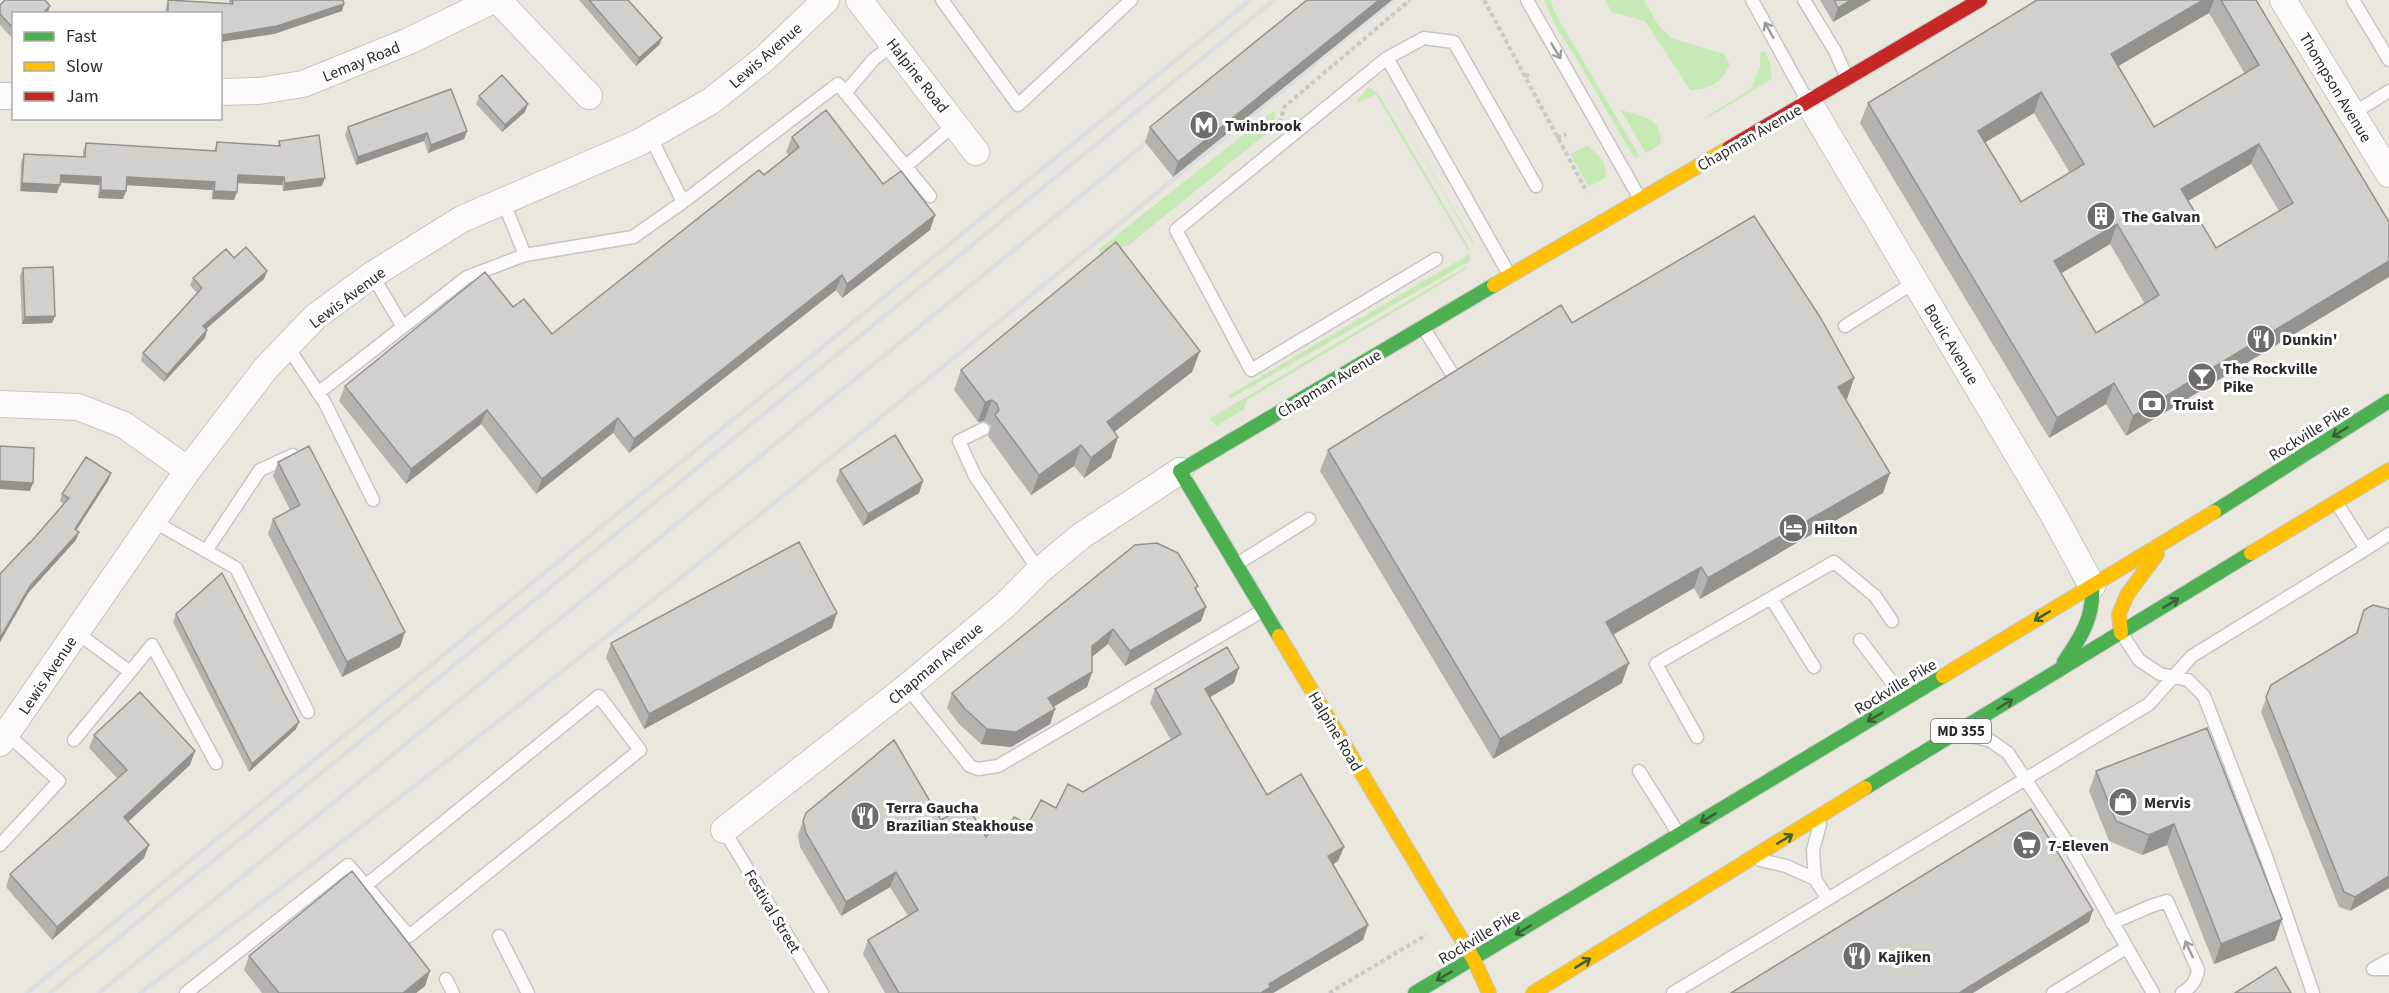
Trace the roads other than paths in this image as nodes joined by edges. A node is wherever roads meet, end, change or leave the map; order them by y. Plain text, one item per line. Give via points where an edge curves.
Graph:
1 (493, 0) edge
2 (498, 0) edge
3 (826, 0) edge
4 (859, 0) edge
5 (942, 0) edge
6 (1131, 0) edge
7 (1527, 0) edge
8 (1752, 0) edge
9 (1804, 0) edge
10 (1980, 0) edge
11 (2283, 0) edge
12 (2353, 0) edge
13 (894, 44) junction
14 (1387, 58) junction
15 (2389, 60) edge
16 (1848, 79) junction
17 (2389, 91) edge
18 (222, 92) edge
19 (845, 93) junction
20 (589, 96) dead end
21 (1809, 103) junction
22 (2352, 114) junction
23 (955, 124) junction
24 (650, 136) junction
25 (976, 152) dead end
26 (906, 166) junction
27 (2389, 174) edge
28 (1536, 186) dead end
29 (930, 196) dead end
30 (1640, 199) junction
31 (503, 201) junction
32 (683, 202) junction
33 (525, 255) junction
34 (1436, 259) dead end
35 (372, 275) junction
36 (1510, 276) junction
37 (1915, 282) junction
38 (1845, 326) dead end
39 (403, 327) junction
40 (1423, 327) junction
41 (287, 346) junction
42 (1454, 377) edge
43 (318, 393) junction
44 (2389, 401) edge
45 (0, 404) edge
46 (982, 429) edge
47 (308, 448) edge
48 (188, 470) junction
49 (2389, 470) edge
50 (1180, 471) junction
51 (373, 500) dead end
52 (2336, 502) junction
53 (1309, 519) dead end
54 (153, 521) junction
55 (2389, 534) edge
56 (2165, 543) junction
57 (2366, 549) junction
58 (206, 551) junction
59 (1236, 564) junction
60 (1039, 571) junction
61 (2092, 586) junction
62 (1772, 598) junction
63 (1264, 610) junction
64 (1892, 621) dead end
65 (76, 632) junction
66 (2121, 633) junction
67 (1860, 640) dead end
68 (1814, 667) dead end
69 (2057, 670) junction
70 (130, 672) junction
71 (2174, 677) junction
72 (907, 687) junction
73 (1905, 699) junction
74 (308, 712) dead end
75 (1959, 733) junction
76 (1697, 737) dead end
77 (3, 739) edge
78 (74, 740) dead end
79 (216, 763) dead end
80 (1639, 771) dead end
81 (2025, 779) junction
82 (1822, 817) junction
83 (724, 830) joint
84 (1679, 835) junction
85 (0, 845) edge
86 (1753, 859) junction
87 (1815, 879) junction
88 (365, 886) junction
89 (1828, 899) junction
90 (2112, 923) junction
91 (499, 936) dead end
92 (2126, 948) junction
93 (1474, 960) junction
94 (2389, 960) edge
95 (2389, 969) edge
96 (446, 980) dead end
97 (194, 991) edge
98 (453, 993) edge
99 (528, 993) edge
100 (822, 993) edge
101 (1415, 993) edge
102 (1489, 993) edge
103 (1533, 993) edge
104 (1673, 993) edge
105 (2053, 993) edge
106 (2153, 993) edge
107 (2182, 993) edge
108 (2313, 993) edge

1 - 18 street, Lemay Road via 409,41 303,84
2 - 20 street
3 - 24 street, Lewis Avenue via 711,101
4 - 13 street, Halpine Road
5 - 6 lane via 1018,105
7 -> 30 lane
21 -> 8 lane
9 - 16 lane
10 - 16 main road, Chapman Avenue
11 - 22 street, Thompson Avenue
12 - 15 lane
13 - 19 lane
13 - 23 street, Halpine Road
14 - 28 lane via 1424,38 1454,42
14 - 34 lane via 1176,230 1251,370
14 - 36 lane
16 - 21 main road, Chapman Avenue
17 - 22 lane
19 - 26 lane
19 - 32 lane via 838,84
21 - 30 main road, Chapman Avenue
21 - 37 street, Bouic Avenue
22 - 27 street, Thompson Avenue
23 - 25 street, Halpine Road
23 - 26 lane
24 - 31 street, Lewis Avenue
24 - 32 lane
26 - 29 lane
30 - 36 main road, Chapman Avenue
31 - 33 lane
31 - 35 street, Lewis Avenue via 462,219
32 - 33 lane via 633,237
33 - 39 lane via 466,277
35 - 39 lane
35 - 41 street, Lewis Avenue via 315,317
36 - 40 main road, Chapman Avenue
37 - 38 lane
37 - 61 street, Bouic Avenue
39 - 43 lane
40 - 42 lane
40 - 50 main road, Chapman Avenue
41 - 43 lane
41 - 48 street, Lewis Avenue
43 - 51 lane
44 -> 56 main road, Rockville Pike
45 - 48 street via 78,407 124,425
46 - 60 lane via 959,441 975,476
47 - 58 lane via 260,470
48 - 54 street, Lewis Avenue
49 - 52 main road, MD 355
50 - 59 main road, Halpine Road
50 - 60 street, Chapman Avenue via 1081,536
52 - 57 lane
66 -> 52 main road, MD 355
53 - 59 lane
54 - 58 lane
54 - 65 street, Lewis Avenue
55 - 57 lane
56 - 61 main road, Rockville Pike
56 - 66 main road via 2127,595 2119,614
57 - 71 lane via 2192,656
58 - 74 lane via 236,568
59 - 63 main road, Halpine Road
60 - 72 street, Chapman Avenue via 1010,601
61 - 69 main road via 2094,603 2088,628
61 -> 73 main road, Rockville Pike
62 - 64 lane via 1834,562 1875,596
62 - 68 lane
62 - 76 lane via 1656,664
63 - 72 lane via 988,769 978,769 964,760
63 - 93 main road, Halpine Road
65 - 70 lane
65 - 77 street, Lewis Avenue
66 - 69 main road, MD 355
66 - 71 lane via 2139,660 2160,674
67 - 73 lane
75 -> 69 main road, MD 355
70 - 78 lane
70 - 79 lane via 153,645
71 - 81 lane via 2149,704
71 - 108 lane via 2188,680 2204,696
72 - 83 street, Chapman Avenue
73 -> 84 main road, Rockville Pike
75 - 81 lane via 1991,741 2008,753
75 - 82 main road, MD 355
77 - 85 lane via 59,781
80 - 84 lane
81 - 89 lane
81 - 90 lane via 2065,839
86 -> 82 main road, MD 355
82 - 87 lane via 1813,850
83 - 100 lane, Festival Street
84 -> 93 main road, Rockville Pike
86 - 87 lane via 1786,866
103 -> 86 main road, MD 355
87 - 89 lane
88 - 88 lane via 410,936 640,750 598,696
88 - 97 lane via 348,865
89 - 104 lane
90 - 92 lane
107 -> 90 lane via 2191,987 2198,970 2167,901
91 - 99 lane
92 - 105 lane
92 - 106 lane
93 -> 101 main road, Rockville Pike
93 - 102 main road, Halpine Road
94 - 95 lane via 2373,969
96 - 98 lane

